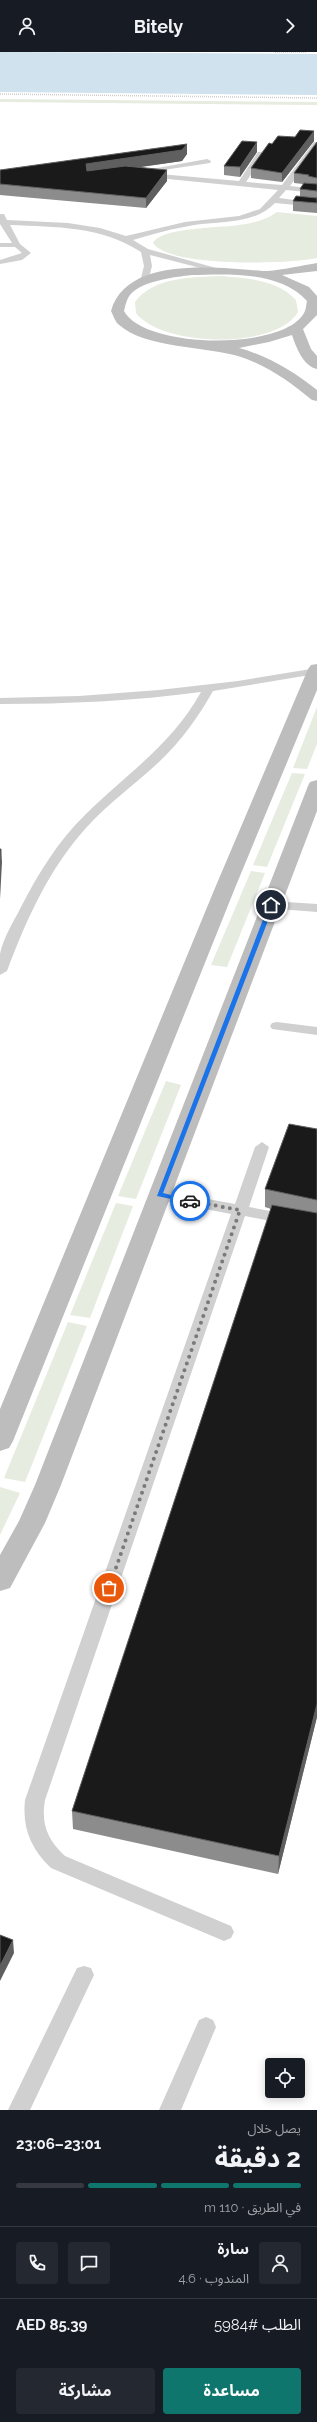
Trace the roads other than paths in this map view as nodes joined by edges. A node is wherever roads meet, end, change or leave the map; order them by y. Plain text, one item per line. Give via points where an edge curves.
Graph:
1 (317, 144) edge
2 (265, 149) edge
3 (207, 161) dead end
4 (241, 184) junction
5 (285, 187) junction
6 (317, 191) edge
7 (272, 200) junction
8 (317, 205) edge
9 (2, 219) edge
10 (126, 239) junction
11 (0, 245) edge
12 (17, 245) junction
13 (145, 251) junction
14 (0, 262) edge
15 (317, 267) edge
16 (213, 270) junction
17 (256, 273) junction
18 (144, 282) junction
19 (316, 313) edge
20 (298, 331) junction
21 (208, 346) junction
22 (317, 365) edge
23 (317, 397) edge
24 (317, 670) edge
25 (209, 688) junction
26 (0, 701) edge
27 (317, 786) edge
28 (271, 905) junction
29 (317, 908) edge
30 (0, 971) edge
31 (277, 1026) dead end
32 (317, 1031) edge
33 (262, 1147) dead end
34 (159, 1195) junction
35 (240, 1210) junction
36 (317, 1226) edge
37 (0, 1441) edge
38 (0, 1580) edge
39 (224, 1932) dead end
40 (84, 1975) dead end
41 (206, 2027) dead end
42 (19, 2110) edge
43 (170, 2110) edge

1 - 5 lane
2 - 4 lane
3 - 4 lane via 141,173
4 - 5 lane
5 - 6 lane
5 - 7 lane
7 - 8 lane
7 - 10 lane via 263,210 240,218 180,225
9 - 10 lane via 79,227
9 - 12 lane
10 - 13 lane
11 - 12 lane
12 - 14 lane via 26,251 25,256
13 - 16 lane
13 - 18 lane via 148,266
15 - 17 main road
16 - 17 main road
16 - 18 main road via 175,273
17 - 19 main road via 284,280 304,290 315,301
18 - 21 main road via 127,291 118,303 124,320 140,331 163,339
19 - 20 main road
20 - 21 main road via 258,342
20 - 22 main road via 304,350
21 - 23 main road via 268,363
24 - 25 lane
24 - 37 main road via 219,903
25 - 26 lane via 89,699
25 - 30 lane via 198,709 166,748 102,805 69,840 38,886 21,919
27 - 28 main road
28 - 29 lane
28 - 34 main road
31 - 32 lane
33 - 35 lane
34 - 35 lane
34 - 38 main road via 32,1523
35 - 36 lane
35 - 39 lane via 35,1800 33,1812 33,1825 38,1839 58,1862
40 - 42 lane
41 - 43 lane

